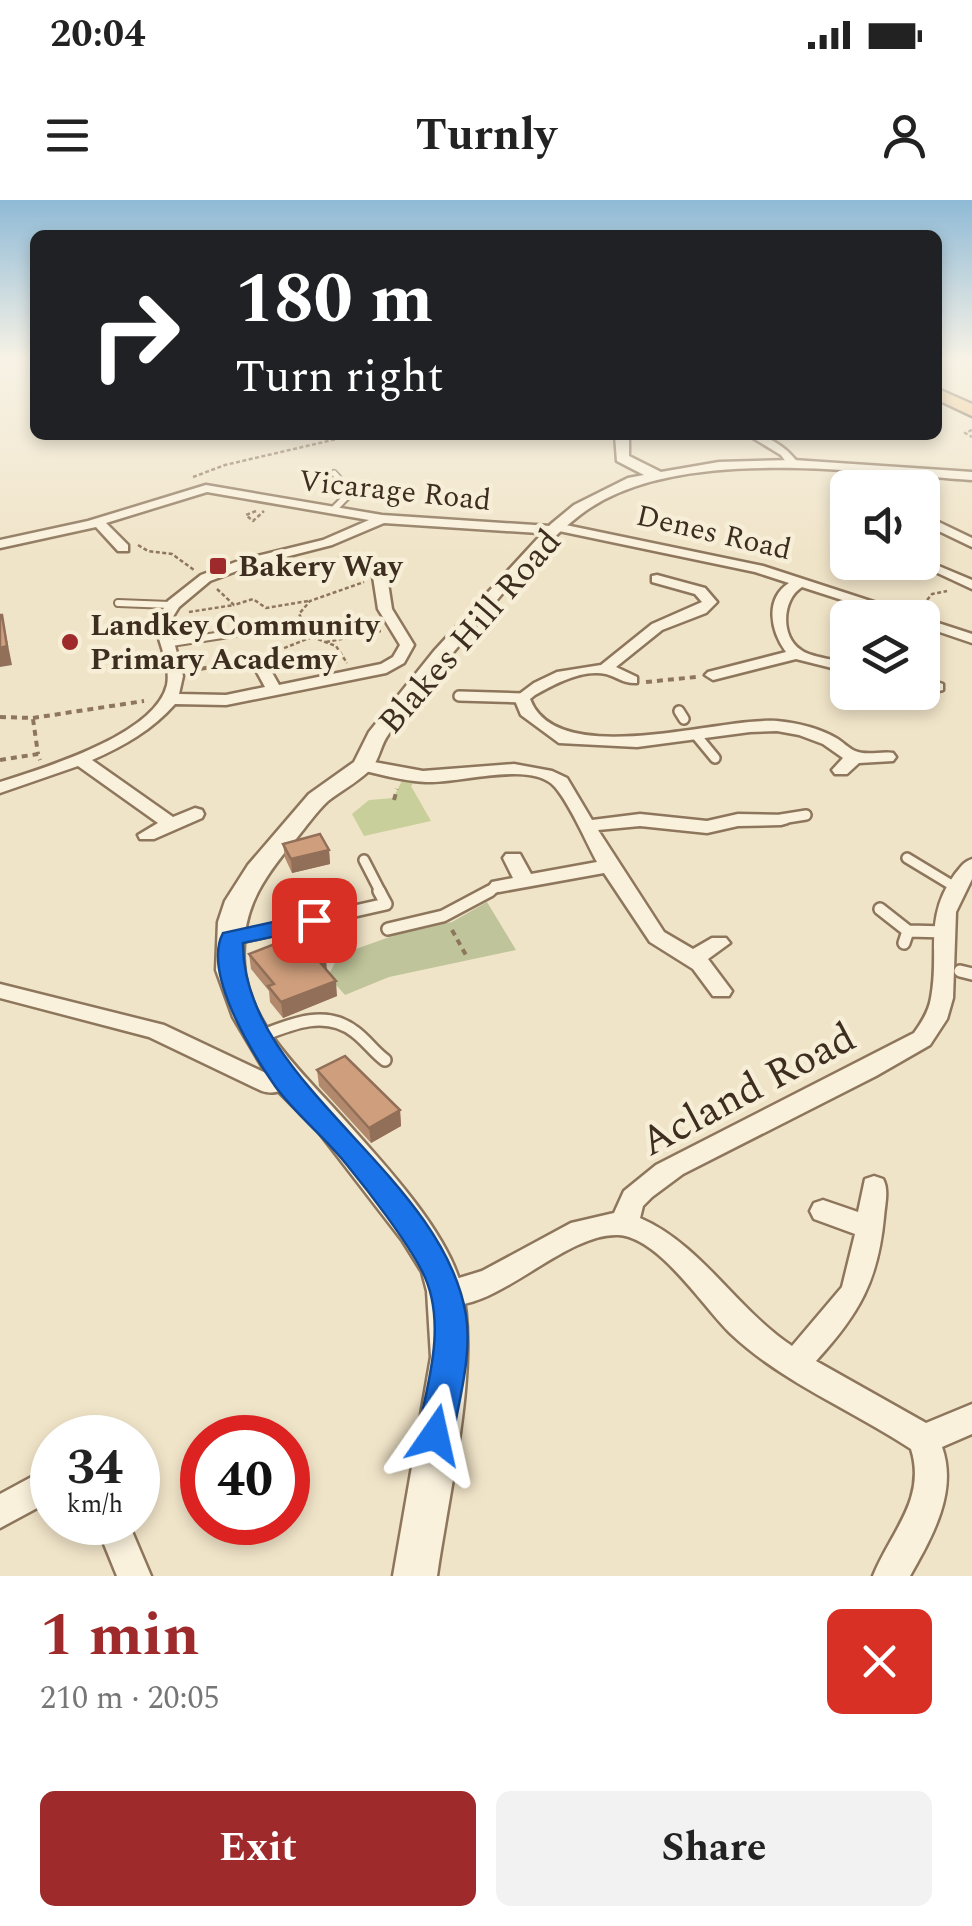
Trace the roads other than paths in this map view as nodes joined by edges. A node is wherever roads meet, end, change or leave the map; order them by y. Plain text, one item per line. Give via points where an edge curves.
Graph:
1 (622, 440) edge
2 (762, 440) edge
3 (792, 464) junction
4 (851, 468) joint
5 (334, 473) dead end
6 (656, 475) junction
7 (972, 476) edge
8 (333, 510) junction
9 (382, 519) junction
10 (98, 522) junction
11 (940, 527) edge
12 (555, 528) junction
13 (972, 543) edge
14 (0, 544) edge
15 (123, 548) road end
16 (940, 571) edge
17 (802, 581) junction
18 (402, 582) dead end
19 (638, 584) dead end
20 (972, 585) edge
21 (861, 600) edge
22 (118, 603) dead end
23 (168, 611) junction
24 (940, 627) edge
25 (235, 633) dead end
26 (972, 639) edge
27 (165, 644) junction
28 (796, 654) junction
29 (255, 661) road end
30 (830, 663) edge
31 (605, 668) junction
32 (726, 676) road end
33 (631, 680) road end
34 (275, 691) junction
35 (460, 696) dead end
36 (170, 698) junction
37 (522, 698) junction
38 (682, 715) dead end
39 (696, 735) junction
40 (559, 738) junction
41 (887, 757) dead end
42 (715, 758) dead end
43 (80, 759) junction
44 (363, 765) junction
45 (542, 772) junction
46 (0, 788) edge
47 (728, 800) dead end
48 (196, 814) dead end
49 (806, 815) dead end
50 (781, 819) joint
51 (738, 820) junction
52 (171, 824) junction
53 (586, 826) junction
54 (147, 836) dead end
55 (513, 858) dead end
56 (907, 858) dead end
57 (364, 860) dead end
58 (972, 864) edge
59 (609, 866) junction
60 (524, 880) junction
61 (499, 886) joint
62 (955, 887) junction
63 (880, 909) dead end
64 (388, 929) dead end
65 (949, 932) junction
66 (231, 938) junction
67 (719, 942) dead end
68 (694, 958) junction
69 (966, 972) edge
70 (0, 991) edge
71 (720, 992) dead end
72 (260, 1036) junction
73 (385, 1060) dead end
74 (286, 1080) junction
75 (874, 1186) dead end
76 (822, 1211) dead end
77 (626, 1224) junction
78 (868, 1227) junction
79 (446, 1294) junction
80 (794, 1365) junction
81 (972, 1419) edge
82 (924, 1439) junction
83 (30, 1495) edge
84 (0, 1512) edge
85 (121, 1545) edge
86 (134, 1576) edge
87 (415, 1576) edge
88 (890, 1576) edge

1 - 6 street via 622,458
2 - 3 street
3 - 4 street, Blakes Hill Road
3 - 6 street, Blakes Hill Road
4 - 7 street, Blakes Hill Road
5 - 8 lane via 352,492
6 - 12 street, Blakes Hill Road via 594,500
8 - 9 street, Vicarage Road
8 - 10 street, Vicarage Road via 206,488
9 - 12 street, Vicarage Road
9 - 23 street via 193,584
10 - 14 street, Vicarage Road
10 - 15 street
11 - 13 street
12 - 17 street, Denes Road
12 - 44 street, Blakes Hill Road via 398,706
16 - 20 street
17 - 21 street, Denes Road
17 - 28 street via 787,590 779,621 782,641
18 - 34 street via 374,575 407,645 399,660 356,676
19 - 31 street via 656,575 700,591 710,602 668,620
22 - 23 lane
23 - 27 street
24 - 26 street
25 - 27 lane
27 - 36 street via 175,672
28 - 30 street
28 - 32 street
29 - 34 street
31 - 33 street
31 - 37 street via 561,678
34 - 36 street via 226,700
35 - 37 lane
36 - 43 street via 140,726
37 - 40 street via 527,712
38 - 39 street
39 - 40 street via 632,743
39 - 41 street via 774,723 824,735 848,764
39 - 42 lane
40 - 45 street
43 - 46 street via 41,763
43 - 52 street
44 - 45 street via 421,777 513,768
44 - 66 street, Blakes Hill Road via 317,799 257,870 238,900
45 - 53 street via 561,782
47 - 51 street
48 - 52 street
49 - 50 lane
50 - 51 street
51 - 53 street via 707,827 640,820
52 - 54 street
53 - 59 street
55 - 60 street
56 - 62 lane
57 - 66 lane via 386,904
58 - 62 street, Acland Road
59 - 60 street
59 - 68 street via 657,937
60 - 61 street
61 - 64 lane via 443,916
62 - 65 street, Acland Road
63 - 65 lane via 906,937
65 - 69 street, Acland Road
66 - 72 street, Blakes Hill Road via 236,991
67 - 68 street
68 - 71 street
69 - 77 street, Acland Road via 958,1002 923,1038 658,1176 634,1197
70 - 74 street via 156,1030 271,1085
72 - 73 lane via 298,1022 335,1022
72 - 74 street, Blakes Hill Road
74 - 79 street, Blakes Hill Road via 414,1230
75 - 78 street
76 - 78 street
77 - 79 street via 596,1224 494,1279
77 - 80 street via 666,1243 754,1336
78 - 80 street via 861,1272 846,1306
79 - 87 street, Blakes Hill Road via 450,1357
80 - 82 street
81 - 82 street
82 - 88 street via 934,1460 932,1486
83 - 84 street
85 - 86 street

